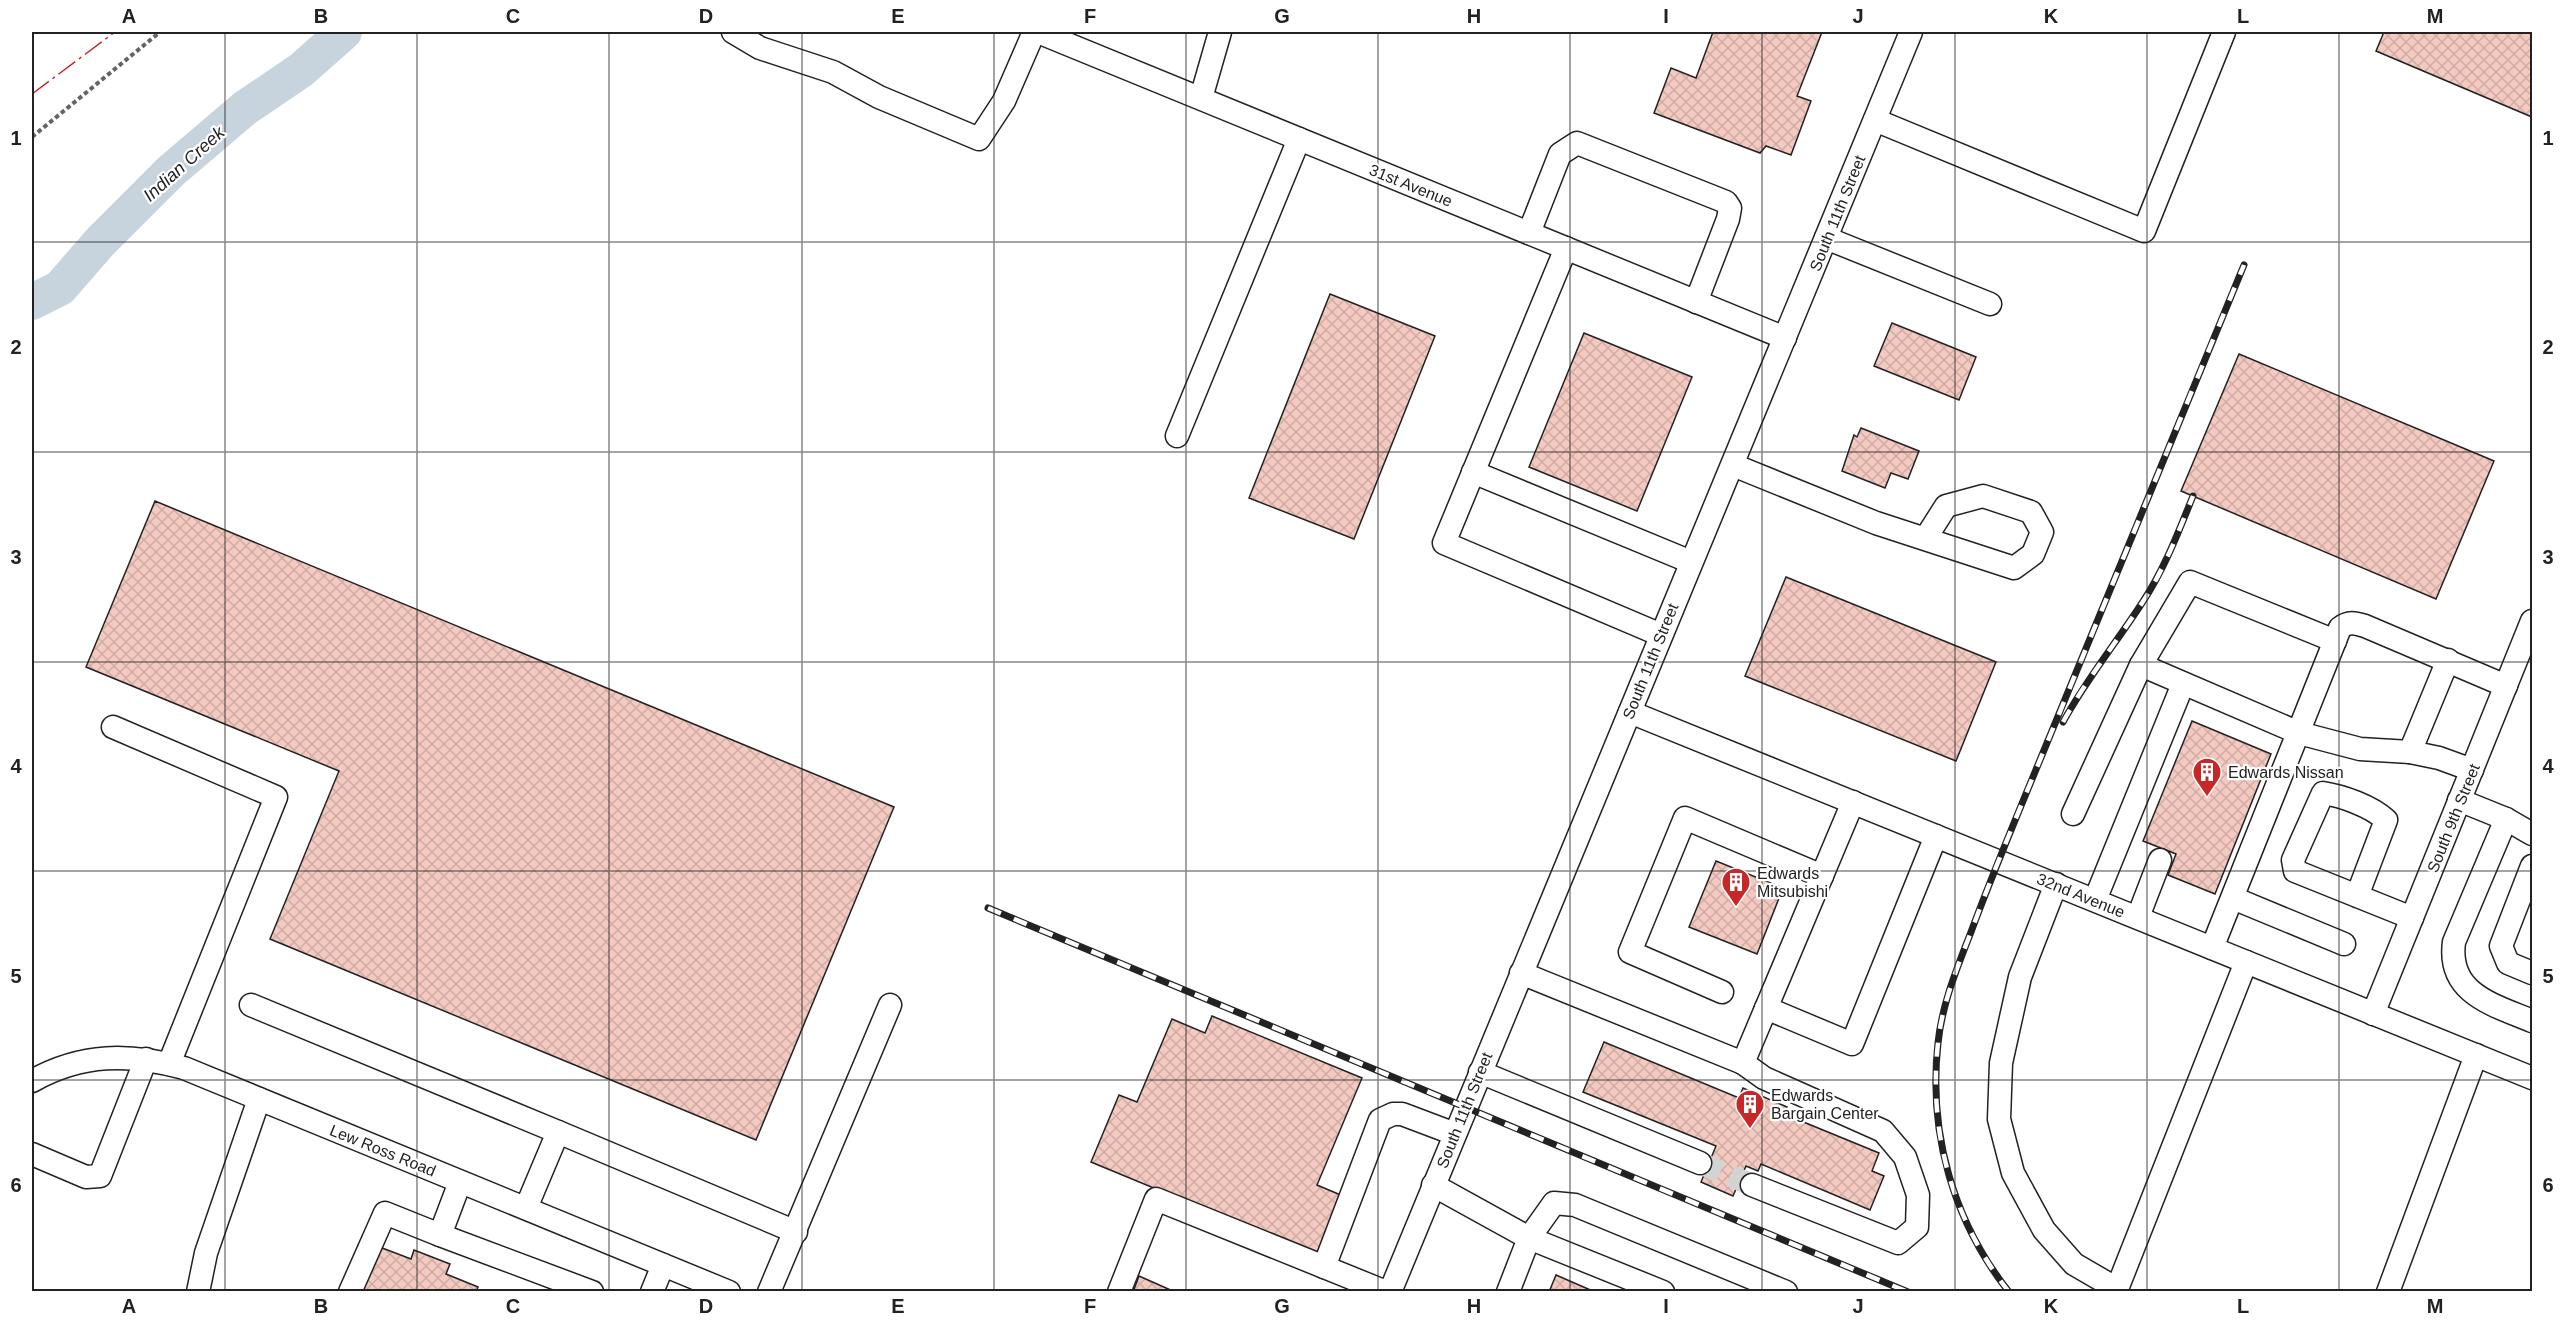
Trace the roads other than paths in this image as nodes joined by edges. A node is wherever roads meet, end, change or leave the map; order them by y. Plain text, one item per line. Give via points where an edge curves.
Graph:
1 (733, 32) edge
2 (1036, 32) edge
3 (1220, 32) edge
4 (1911, 32) edge
5 (2224, 32) edge
6 (1201, 98) junction
7 (1875, 120) junction
8 (1299, 139) junction
9 (1528, 233) junction
10 (1826, 238) junction
11 (1566, 248) junction
12 (1696, 302) junction
13 (1990, 304) dead end
14 (1785, 338) junction
15 (1177, 436) dead end
16 (1733, 465) junction
17 (1473, 472) junction
18 (1925, 539) junction
19 (1691, 562) junction
20 (2532, 621) edge
21 (1661, 635) junction
22 (2335, 641) junction
23 (2448, 660) junction
24 (2141, 665) junction
25 (2183, 684) junction
26 (2506, 686) junction
27 (1630, 712) junction
28 (114, 727) dead end
29 (2299, 733) junction
30 (2410, 752) junction
31 (2472, 770) junction
32 (2459, 800) junction
33 (1853, 802) junction
34 (2073, 814) dead end
35 (2506, 819) junction
36 (2532, 834) edge
37 (1936, 836) junction
38 (2160, 860) dead end
39 (2532, 866) edge
40 (1822, 876) junction
41 (2056, 884) junction
42 (2356, 896) junction
43 (2233, 898) junction
44 (2096, 900) junction
45 (2138, 917) junction
46 (2412, 918) junction
47 (2344, 944) dead end
48 (2212, 948) junction
49 (2246, 962) junction
50 (1521, 973) junction
51 (2532, 973) edge
52 (1722, 992) dead end
53 (250, 1005) dead end
54 (890, 1005) dead end
55 (1766, 1008) junction
56 (2373, 1014) junction
57 (2532, 1021) edge
58 (2476, 1055) junction
59 (146, 1059) junction
60 (1743, 1062) junction
61 (169, 1064) junction
62 (1480, 1072) junction
63 (2532, 1078) edge
64 (32, 1081) edge
65 (260, 1099) junction
66 (558, 1132) junction
67 (1455, 1134) junction
68 (32, 1154) edge
69 (1700, 1163) tunnel mouth
70 (460, 1182) junction
71 (1433, 1185) junction
72 (1752, 1185) tunnel mouth
73 (526, 1208) junction
74 (796, 1232) junction
75 (440, 1235) junction
76 (1529, 1238) junction
77 (663, 1264) junction
78 (1324, 1267) junction
79 (198, 1292) edge
80 (350, 1292) edge
81 (592, 1292) edge
82 (652, 1292) edge
83 (729, 1292) edge
84 (769, 1292) edge
85 (1119, 1292) edge
86 (1388, 1292) edge
87 (1508, 1292) edge
88 (1663, 1292) edge
89 (1786, 1292) edge
90 (2388, 1292) edge

1 - 2 street via 760,48 833,72 879,97 978,140 1004,101
2 - 6 street, 31st Avenue
3 - 6 street
4 - 7 street, South 11th Street
5 - 7 street via 2144,231
6 - 8 street, 31st Avenue
7 - 10 street, South 11th Street
8 - 9 street, 31st Avenue
8 - 15 street
9 - 11 street, 31st Avenue
9 - 12 street via 1560,154 1577,143 1726,202 1730,208 1728,219
10 - 13 street
10 - 14 street, South 11th Street
11 - 12 street, 31st Avenue
11 - 17 street
12 - 14 street, 31st Avenue
14 - 16 street, South 11th Street
16 - 18 street
16 - 19 street, South 11th Street
17 - 19 street
17 - 21 street via 1444,543
18 - 18 street via 2014,568 2033,554 2042,532 2031,512 1983,496 1946,507
19 - 21 street, South 11th Street
20 - 26 street, South 9th Street
21 - 27 street, South 11th Street
22 - 23 street via 2340,628 2353,623
22 - 24 street via 2190,582
22 - 29 street
23 - 26 street
23 - 30 street
24 - 25 street
24 - 34 street
25 - 29 street
25 - 44 street
26 - 31 street, South 9th Street
27 - 33 street, 32nd Avenue
27 - 50 street, South 11th Street
28 - 61 street via 276,796
29 - 30 street via 2360,749
29 - 43 street
30 - 31 street
31 - 32 street, South 9th Street
32 - 35 street
32 - 46 street, South 9th Street
33 - 37 street, 32nd Avenue
33 - 40 street
35 - 36 street
35 - 57 street via 2454,942 2452,956 2468,990
37 - 41 street, 32nd Avenue
37 - 55 street via 1852,1044
38 - 45 street
39 - 51 street via 2501,946 2508,963
40 - 52 street via 1685,818 1630,952
40 - 55 street
41 - 44 street, 32nd Avenue
41 - 49 street via 2020,977 2001,1063 1999,1119 2013,1173 2044,1230 2074,1264 2117,1289
42 - 42 street via 2295,871 2293,860 2323,793 2379,813 2386,820
42 - 46 street
43 - 47 street
43 - 48 street
44 - 45 street, 32nd Avenue
45 - 48 street, 32nd Avenue
46 - 56 street, South 9th Street
48 - 49 street, 32nd Avenue
49 - 56 street, 32nd Avenue
50 - 60 street
50 - 62 street, South 11th Street
53 - 66 street
54 - 74 street
55 - 60 street
56 - 58 street, 32nd Avenue
58 - 63 street, 32nd Avenue
58 - 90 street
59 - 61 street, Lew Ross Road
59 - 64 street, Lew Ross Road via 94,1059
59 - 68 street via 100,1176 86,1177
60 - 72 street via 1764,1078 1883,1131 1905,1157 1918,1195 1917,1227 1898,1243
61 - 65 street, Lew Ross Road
62 - 67 street, South 11th Street
62 - 69 street
65 - 70 street, Lew Ross Road
65 - 79 street via 206,1253
66 - 73 street
66 - 74 street
67 - 71 street, South 11th Street
67 - 78 street via 1402,1114 1380,1120
70 - 73 street, Lew Ross Road
70 - 75 street
71 - 76 street
71 - 86 street, South 11th Street
73 - 77 street, Lew Ross Road
74 - 84 street
75 - 80 street via 385,1213
75 - 81 street
76 - 87 street
76 - 88 street
76 - 89 street via 1554,1203 1575,1205
77 - 82 street
77 - 83 street, Lew Ross Road
78 - 85 street via 1156,1200
78 - 86 street

